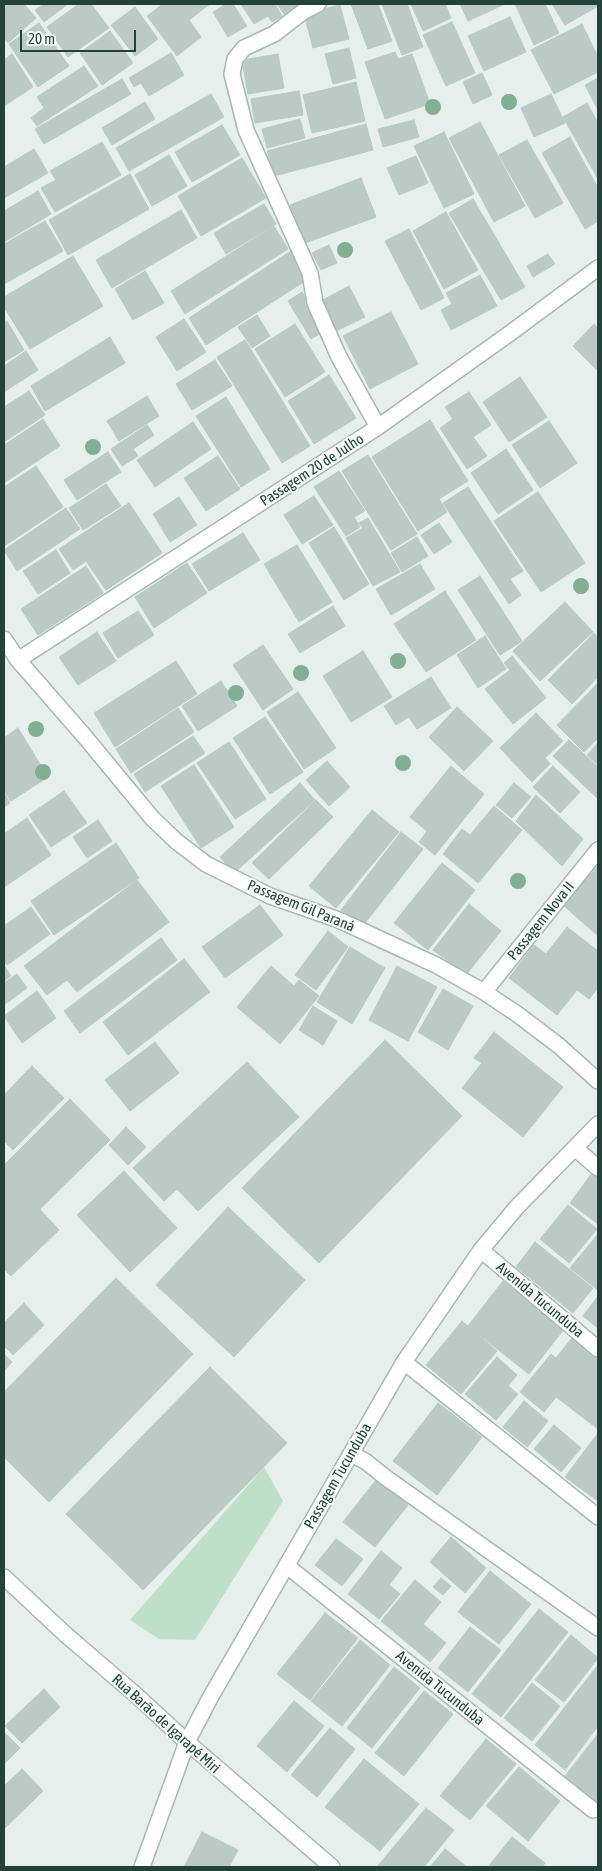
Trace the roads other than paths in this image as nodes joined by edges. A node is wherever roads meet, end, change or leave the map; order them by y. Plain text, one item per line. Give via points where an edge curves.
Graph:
1 (318, 4) edge
2 (598, 268) edge
3 (378, 427) junction
4 (4, 639) edge
5 (18, 660) junction
6 (598, 850) edge
7 (484, 992) junction
8 (598, 1081) edge
9 (598, 1124) edge
10 (576, 1150) junction
11 (598, 1168) edge
12 (481, 1250) junction
13 (598, 1349) edge
14 (404, 1362) junction
15 (351, 1454) junction
16 (598, 1517) edge
17 (287, 1566) junction
18 (4, 1577) edge
19 (598, 1628) edge
20 (187, 1742) junction
21 (593, 1810) dead end
22 (142, 1867) edge
23 (332, 1867) edge

1 - 3 street via 274,34 244,48 235,60 232,74 246,130 310,273 315,303 339,357
2 - 3 street, Passagem 20 de Julho
3 - 5 street, Passagem 20 de Julho
4 - 5 street, Passagem Gil Paraná
5 - 7 street, Passagem Gil Paraná via 152,818 206,864 270,896 339,920 436,965
6 - 7 street, Passagem Nova II
7 - 8 street, Passagem Gil Paraná via 558,1045
9 - 10 street, Passagem Tucunduba
10 - 11 street
10 - 12 street, Passagem Tucunduba via 516,1208
12 - 13 street, Avenida Tucunduba
12 - 14 street, Passagem Tucunduba
14 - 15 street, Passagem Tucunduba
14 - 16 street
15 - 17 street, Passagem Tucunduba
15 - 19 street
17 - 20 street, Passagem Tucunduba
17 - 21 street, Avenida Tucunduba
18 - 20 street, Rua Barão de Igarapé Miri
20 - 22 street, Passagem Tucunduba
20 - 23 street, Rua Barão de Igarapé Miri

